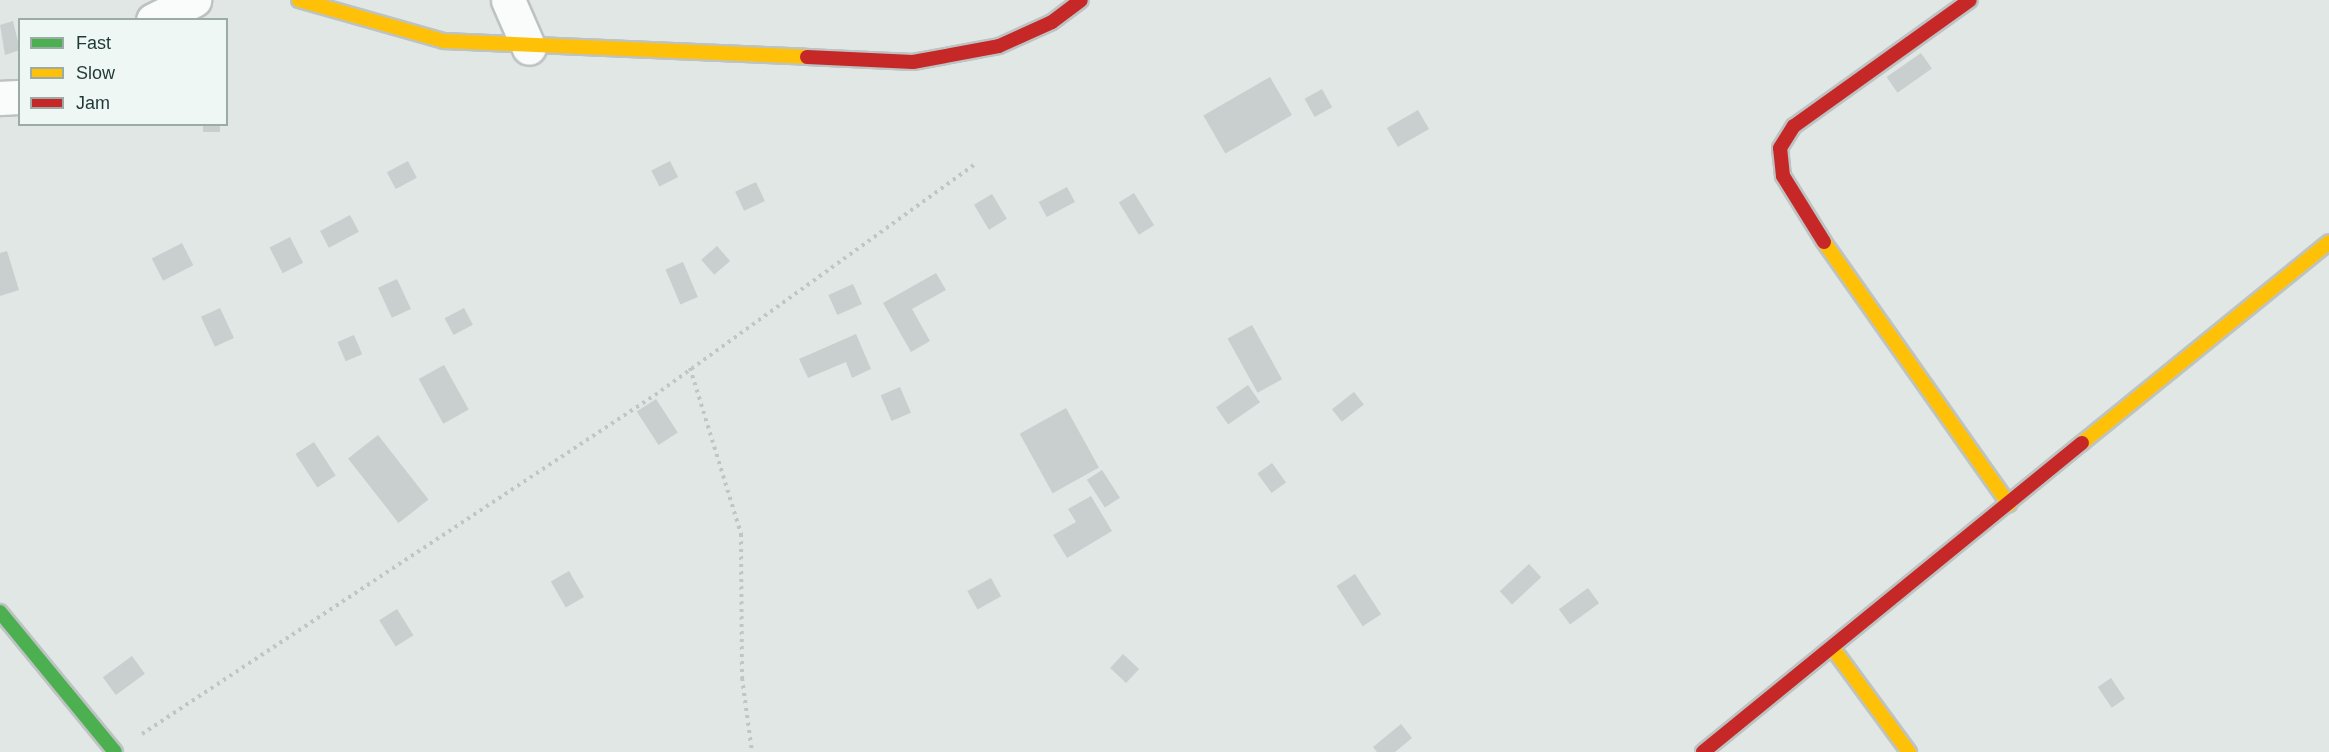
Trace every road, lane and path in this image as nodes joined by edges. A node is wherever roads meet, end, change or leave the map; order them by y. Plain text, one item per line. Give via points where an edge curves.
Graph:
1 (194, 0) edge
2 (299, 0) edge
3 (508, 0) edge
4 (1081, 0) edge
5 (1970, 0) edge
6 (157, 18) edge
7 (529, 48) junction
8 (18, 97) edge
9 (0, 98) edge
10 (975, 164) dead end
11 (2329, 242) edge
12 (690, 368) junction
13 (2009, 504) junction
14 (0, 612) edge
15 (1834, 650) junction
16 (135, 739) dead end
17 (115, 752) edge
18 (752, 752) edge
19 (1703, 752) edge
20 (1909, 752) edge

1 - 6 street
2 - 7 street via 444,41
3 - 7 street
4 - 7 street via 1052,22 999,46 913,62
5 - 13 street via 1794,126 1780,148 1783,176 1852,286
8 - 9 street
10 - 12 path
11 - 13 street
12 - 16 path
12 - 18 path via 741,534 742,678
13 - 15 street
14 - 17 street
15 - 19 street
15 - 20 street

